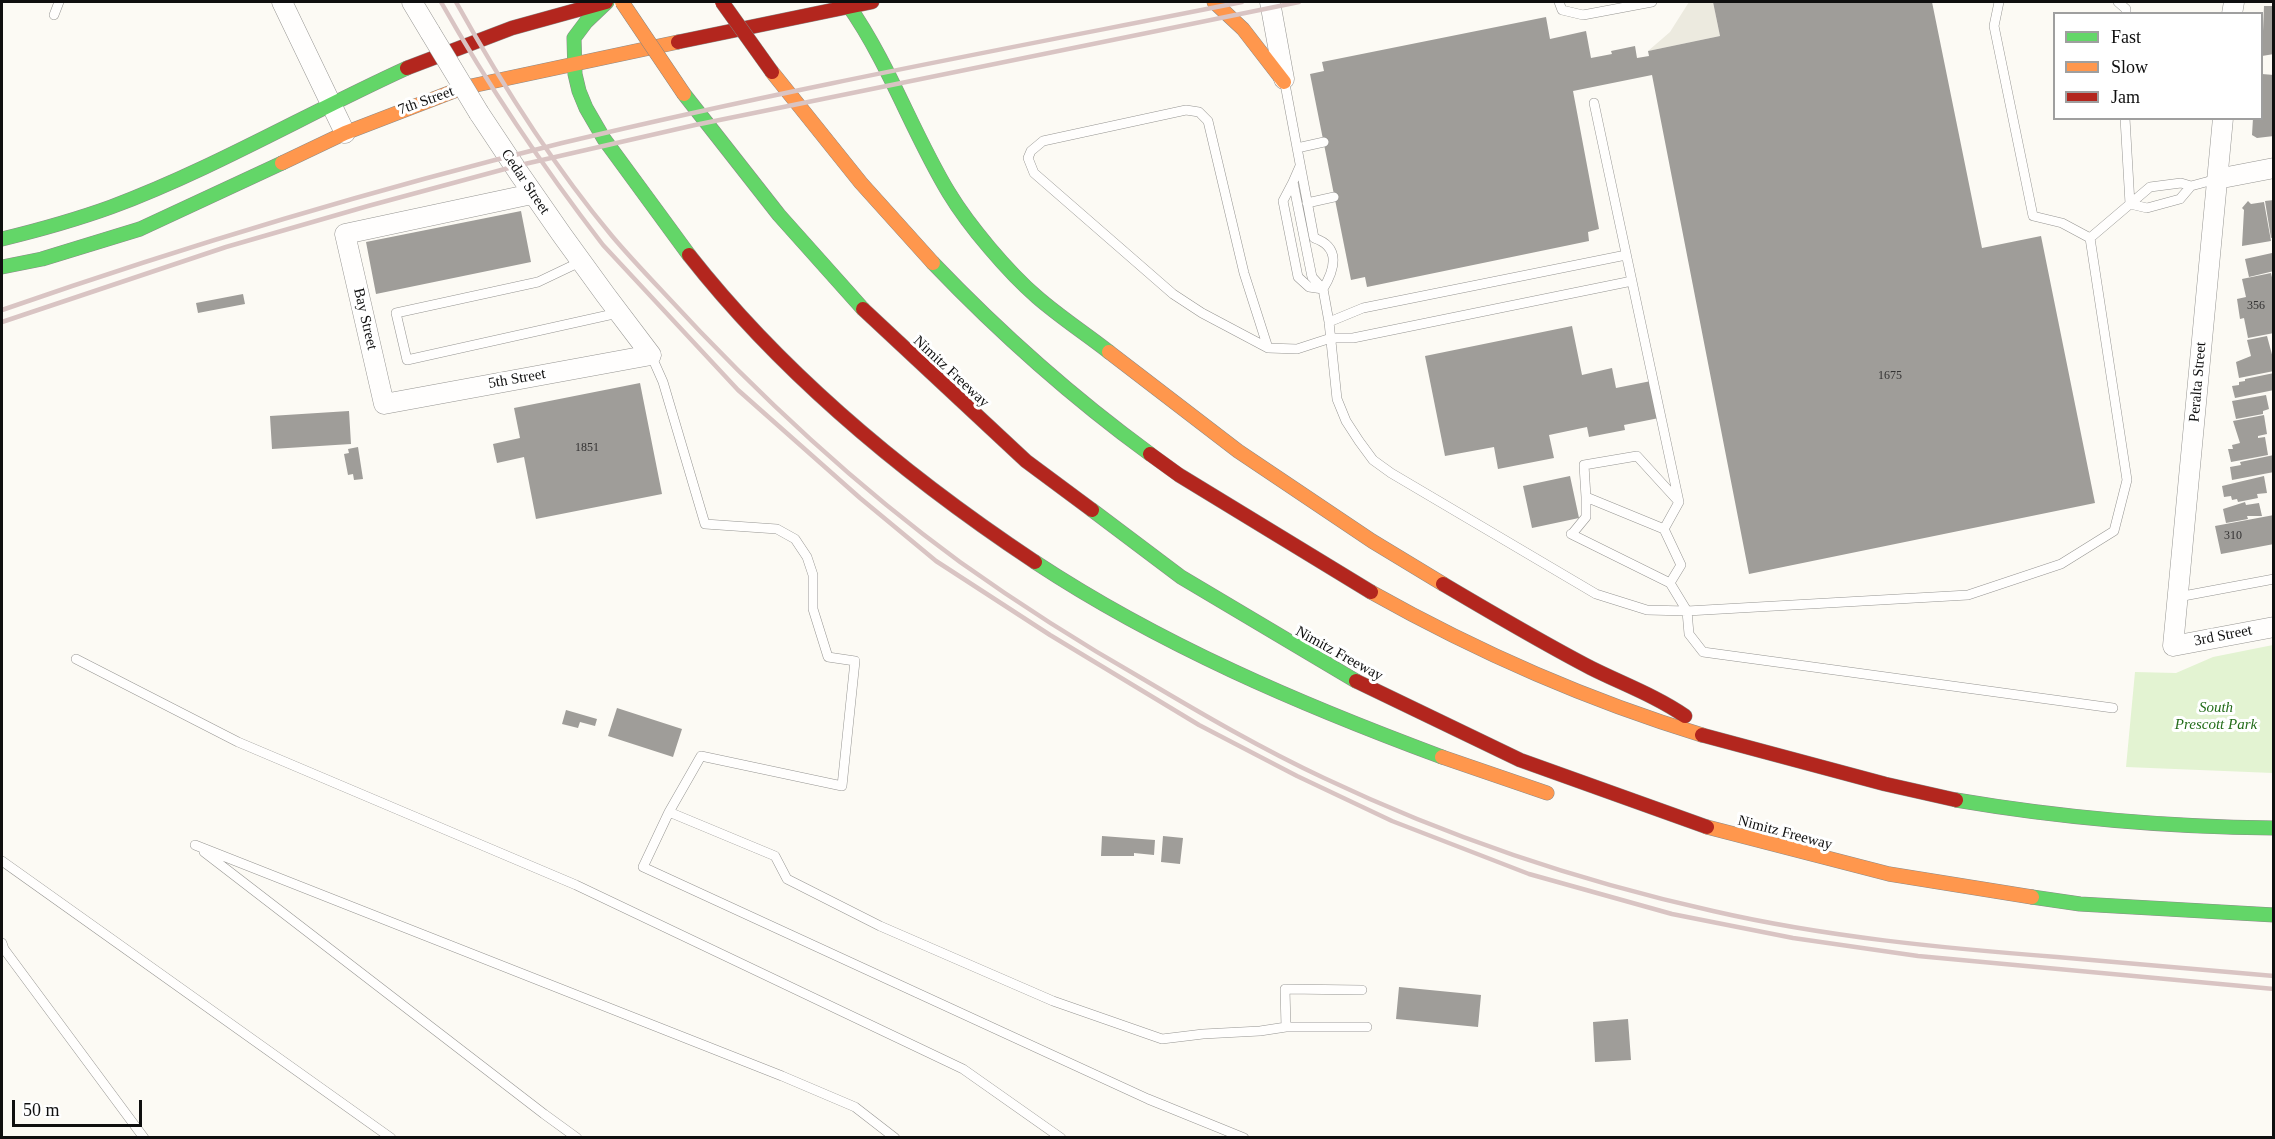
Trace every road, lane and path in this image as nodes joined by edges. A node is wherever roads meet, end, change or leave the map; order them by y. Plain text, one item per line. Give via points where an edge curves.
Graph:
1 (59, 2) edge
2 (282, 2) edge
3 (412, 2) edge
4 (606, 2) edge
5 (622, 2) edge
6 (722, 2) edge
7 (872, 2) edge
8 (1214, 2) edge
9 (1270, 2) edge
10 (1559, 2) edge
11 (1652, 2) edge
12 (1999, 2) edge
13 (847, 3) edge
14 (54, 15) dead end
15 (573, 65) junction
16 (1284, 82) junction
17 (1594, 103) dead end
18 (331, 104) junction
19 (2125, 120) edge
20 (2223, 120) edge
21 (345, 133) junction
22 (1324, 142) dead end
23 (1297, 148) junction
24 (1300, 166) junction
25 (2274, 168) edge
26 (2217, 179) junction
27 (1293, 183) junction
28 (2191, 186) junction
29 (532, 194) junction
30 (1334, 197) dead end
31 (1307, 203) junction
32 (2130, 204) junction
33 (2090, 238) junction
34 (2, 239) edge
35 (1626, 255) junction
36 (580, 262) junction
37 (2, 267) edge
38 (1632, 281) junction
39 (1323, 289) junction
40 (618, 313) junction
41 (1329, 322) junction
42 (1331, 338) junction
43 (1268, 348) junction
44 (651, 355) junction
45 (384, 404) joint
46 (1586, 497) junction
47 (1679, 502) junction
48 (1664, 529) junction
49 (2274, 579) edge
50 (1670, 583) junction
51 (2178, 597) junction
52 (1687, 611) junction
53 (2274, 627) edge
54 (2173, 646) joint
55 (76, 659) dead end
56 (2113, 708) dead end
57 (1726, 744) junction
58 (1559, 797) dead end
59 (669, 812) junction
60 (1634, 816) dead end
61 (2274, 828) edge
62 (1724, 834) junction
63 (2, 861) edge
64 (2274, 915) edge
65 (2, 943) edge
66 (1362, 990) dead end
67 (1286, 1027) junction
68 (1367, 1027) dead end
69 (144, 1137) edge
70 (391, 1137) edge
71 (577, 1137) edge
72 (895, 1137) edge
73 (1061, 1137) edge
74 (1244, 1137) edge

1 - 14 lane
2 - 18 street
3 - 29 street, Cedar Street, bridge
4 - 15 main road via 573,38
4 - 18 main road via 496,31
5 - 62 main road, Nimitz Freeway, bridge via 738,165 831,275 966,409 1083,507 1208,595 1371,692 1536,768
6 - 57 main road, bridge via 845,166 955,285 1066,388 1179,476 1302,553 1468,643 1632,713
7 - 13 main road, 7th Street
8 - 16 main road via 1246,32
9 - 16 street
10 - 11 lane via 1562,10 1583,15
12 - 33 lane via 1994,26 2033,216 2062,223
13 - 15 main road, 7th Street
13 - 57 main road via 867,32 921,144 951,195 985,242 1036,296 1207,428 1330,514 1508,623 1666,703
15 - 21 main road, 7th Street via 462,88
15 - 58 main road via 581,95 598,130 714,286 826,400 971,518 1103,604 1193,651 1433,754
16 - 23 lane
17 - 35 lane
18 - 21 street
18 - 34 main road via 114,206
19 - 32 lane
20 - 26 street, Peralta Street
21 - 37 main road, 7th Street via 140,229
22 - 23 lane
23 - 24 lane
24 - 27 lane
24 - 31 lane
25 - 26 street
26 - 28 lane
26 - 51 street, Peralta Street
27 - 39 lane via 1312,276
27 - 39 lane via 1283,201 1298,277 1309,287
28 - 32 lane via 2181,183 2150,187
28 - 32 lane via 2180,199 2147,208
29 - 36 street, Cedar Street
29 - 45 street, Bay Street via 345,234
30 - 31 lane
31 - 39 lane via 1314,238 1328,245 1332,254 1332,275
32 - 33 lane
33 - 52 lane via 2127,480 2114,531 2061,564 1968,595
35 - 38 lane
35 - 41 lane via 1363,308
36 - 40 street, Cedar Street
36 - 40 lane via 538,282 396,313 407,360
38 - 42 lane via 1353,338
38 - 47 lane
39 - 41 lane
40 - 44 street, Cedar Street
41 - 42 lane
42 - 43 lane via 1297,349
42 - 52 lane via 1337,399 1346,421 1373,460 1596,594 1647,610
43 - 43 lane via 1244,273 1208,121 1199,112 1186,110 1043,141 1031,151 1028,158 1034,173 1173,294
44 - 45 street, 5th Street
44 - 59 lane via 663,382 705,524 777,529 795,539 813,575 813,609 828,657 855,661 842,786 701,756
46 - 47 lane via 1584,465 1637,456
46 - 48 lane
46 - 50 lane via 1586,518 1572,534
47 - 48 lane
48 - 50 lane via 1681,565
49 - 51 lane
50 - 52 lane
51 - 54 street, Peralta Street
52 - 56 lane via 1689,634 1703,652
53 - 54 street, 3rd Street
55 - 73 lane via 238,742 576,885 963,1069
57 - 61 main road via 1906,790 2042,813
59 - 67 lane via 775,856 788,879 880,926 1053,1001 1162,1039
59 - 74 lane via 643,867 1148,1099
60 - 62 main road
62 - 64 main road, Nimitz Freeway via 1836,863 1985,892 2127,909
63 - 70 lane
65 - 69 lane
66 - 67 lane via 1285,988
67 - 68 lane
71 - 72 lane via 195,845 782,1076 855,1107

